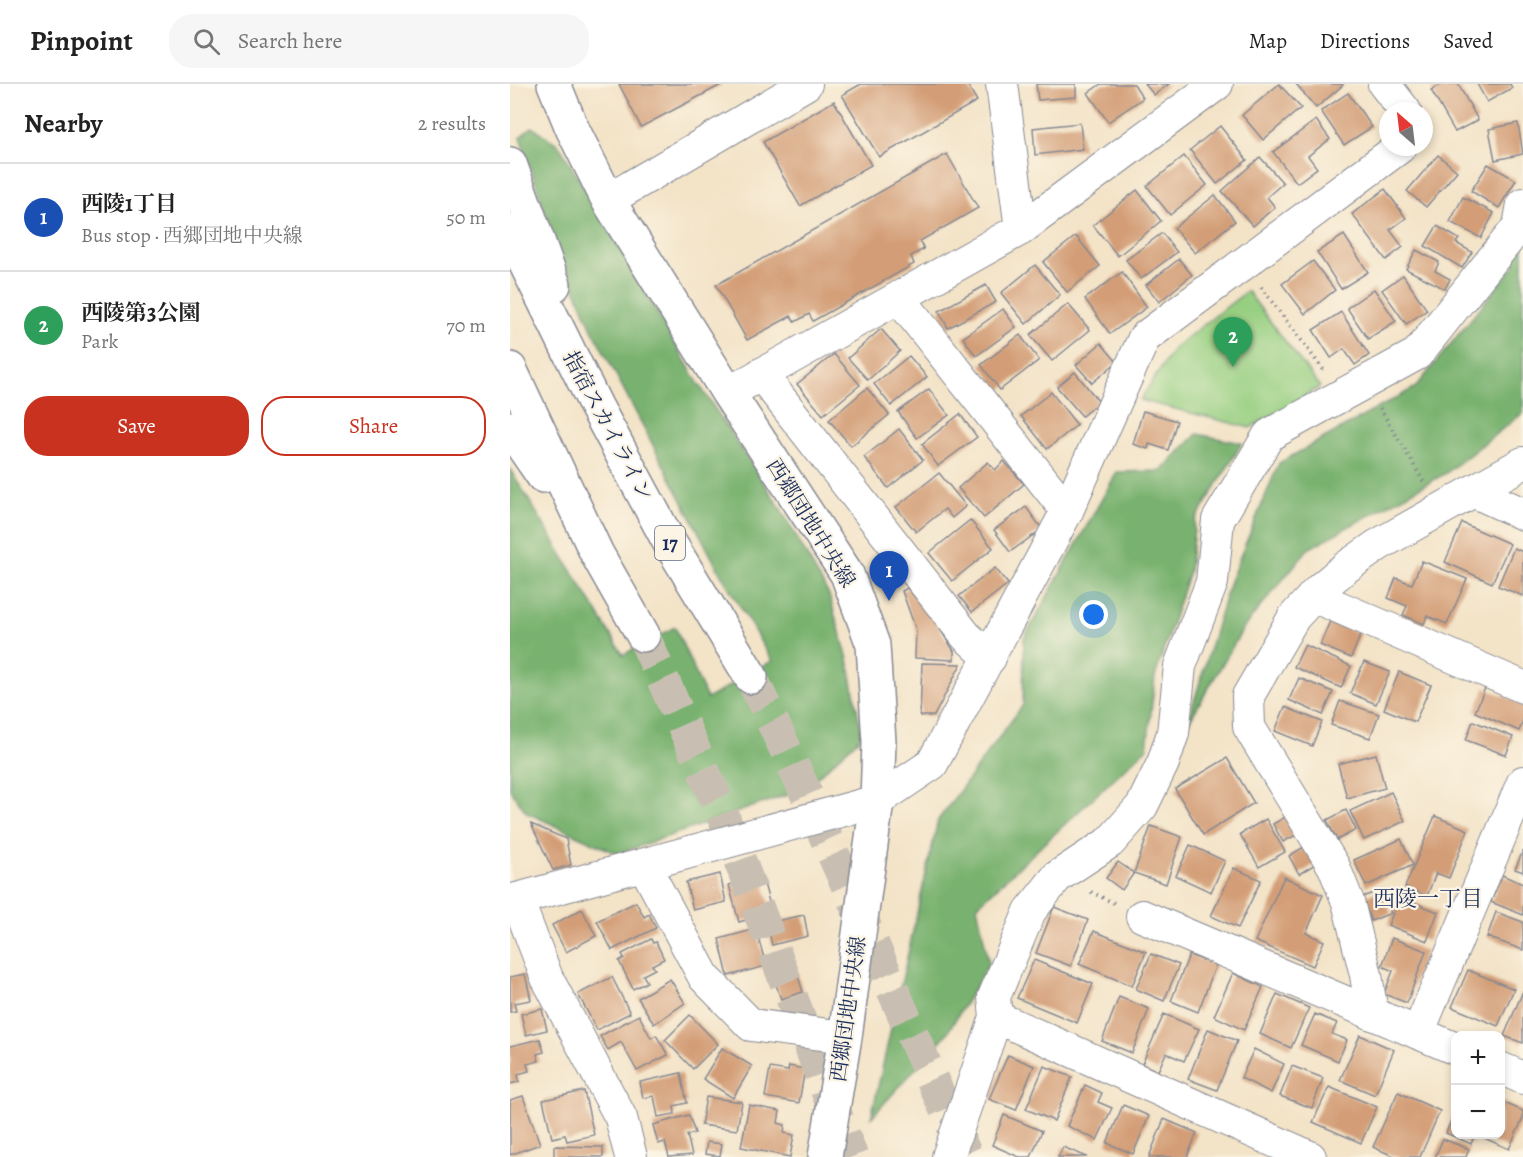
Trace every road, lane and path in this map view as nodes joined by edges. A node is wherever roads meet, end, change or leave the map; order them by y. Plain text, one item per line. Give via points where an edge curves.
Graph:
1 (554, 84) edge
2 (806, 84) edge
3 (1002, 84) edge
4 (1217, 84) edge
5 (1384, 84) edge
6 (1398, 102) edge
7 (1388, 156) edge
8 (510, 164) edge
9 (608, 200) junction
10 (1523, 204) edge
11 (1021, 229) junction
12 (510, 232) edge
13 (1244, 263) junction
14 (898, 298) junction
15 (510, 369) edge
16 (761, 374) junction
17 (1353, 388) junction
18 (728, 393) junction
19 (596, 405) junction
20 (510, 428) edge
21 (1523, 463) edge
22 (1473, 491) junction
23 (1440, 510) junction
24 (1067, 511) junction
25 (1523, 514) edge
26 (597, 554) junction
27 (1313, 596) junction
28 (643, 635) tunnel mouth
29 (990, 658) junction
30 (751, 677) tunnel mouth
31 (1523, 687) edge
32 (1523, 782) edge
33 (877, 801) junction
34 (644, 865) junction
35 (1057, 876) junction
36 (514, 900) edge
37 (1142, 916) joint
38 (1372, 1014) junction
39 (996, 1017) junction
40 (1418, 1033) junction
41 (845, 1037) junction
42 (1451, 1047) edge
43 (1505, 1070) edge
44 (1523, 1078) edge
45 (631, 1157) edge
46 (825, 1157) edge
47 (948, 1157) edge
48 (1310, 1157) edge

1 - 9 main road, 西郷団地中央線
2 - 9 street
3 - 11 street
4 - 11 street
5 - 6 street
7 - 13 street
8 - 19 main road
9 - 18 main road, 西郷団地中央線
10 - 17 street via 1519,226 1417,354
11 - 14 street
12 - 19 main road, 指宿スカイライン / 17
13 - 17 path
13 - 24 street via 1144,338
14 - 16 street
14 - 24 street
15 - 26 main road
16 - 18 street
16 - 29 street via 966,636
17 - 23 path
17 - 35 street via 1269,435 1218,520 1212,582 1180,666 1173,733 1163,763 1142,806 1110,842
18 - 33 main road, 西郷団地中央線 via 847,574 870,634 879,742
19 - 30 main road, 指宿スカイライン / 17 via 668,540
20 - 26 main road
21 - 22 street
22 - 23 street
22 - 25 street
23 - 27 street via 1378,545
24 - 29 street
26 - 28 main road
27 - 31 street
27 - 38 street via 1294,617 1248,696 1249,727 1334,867 1350,913
29 - 33 street via 932,764
32 - 40 street
33 - 34 street
33 - 41 main road, 西郷団地中央線
34 - 36 street
34 - 41 street via 704,977 751,1025
35 - 37 path
35 - 39 street via 1030,911 994,997
36 - 45 street via 546,978 621,1118
37 - 38 street
38 - 40 street
39 - 47 street
39 - 48 street
40 - 42 street
41 - 46 main road, 西郷団地中央線
43 - 44 street

